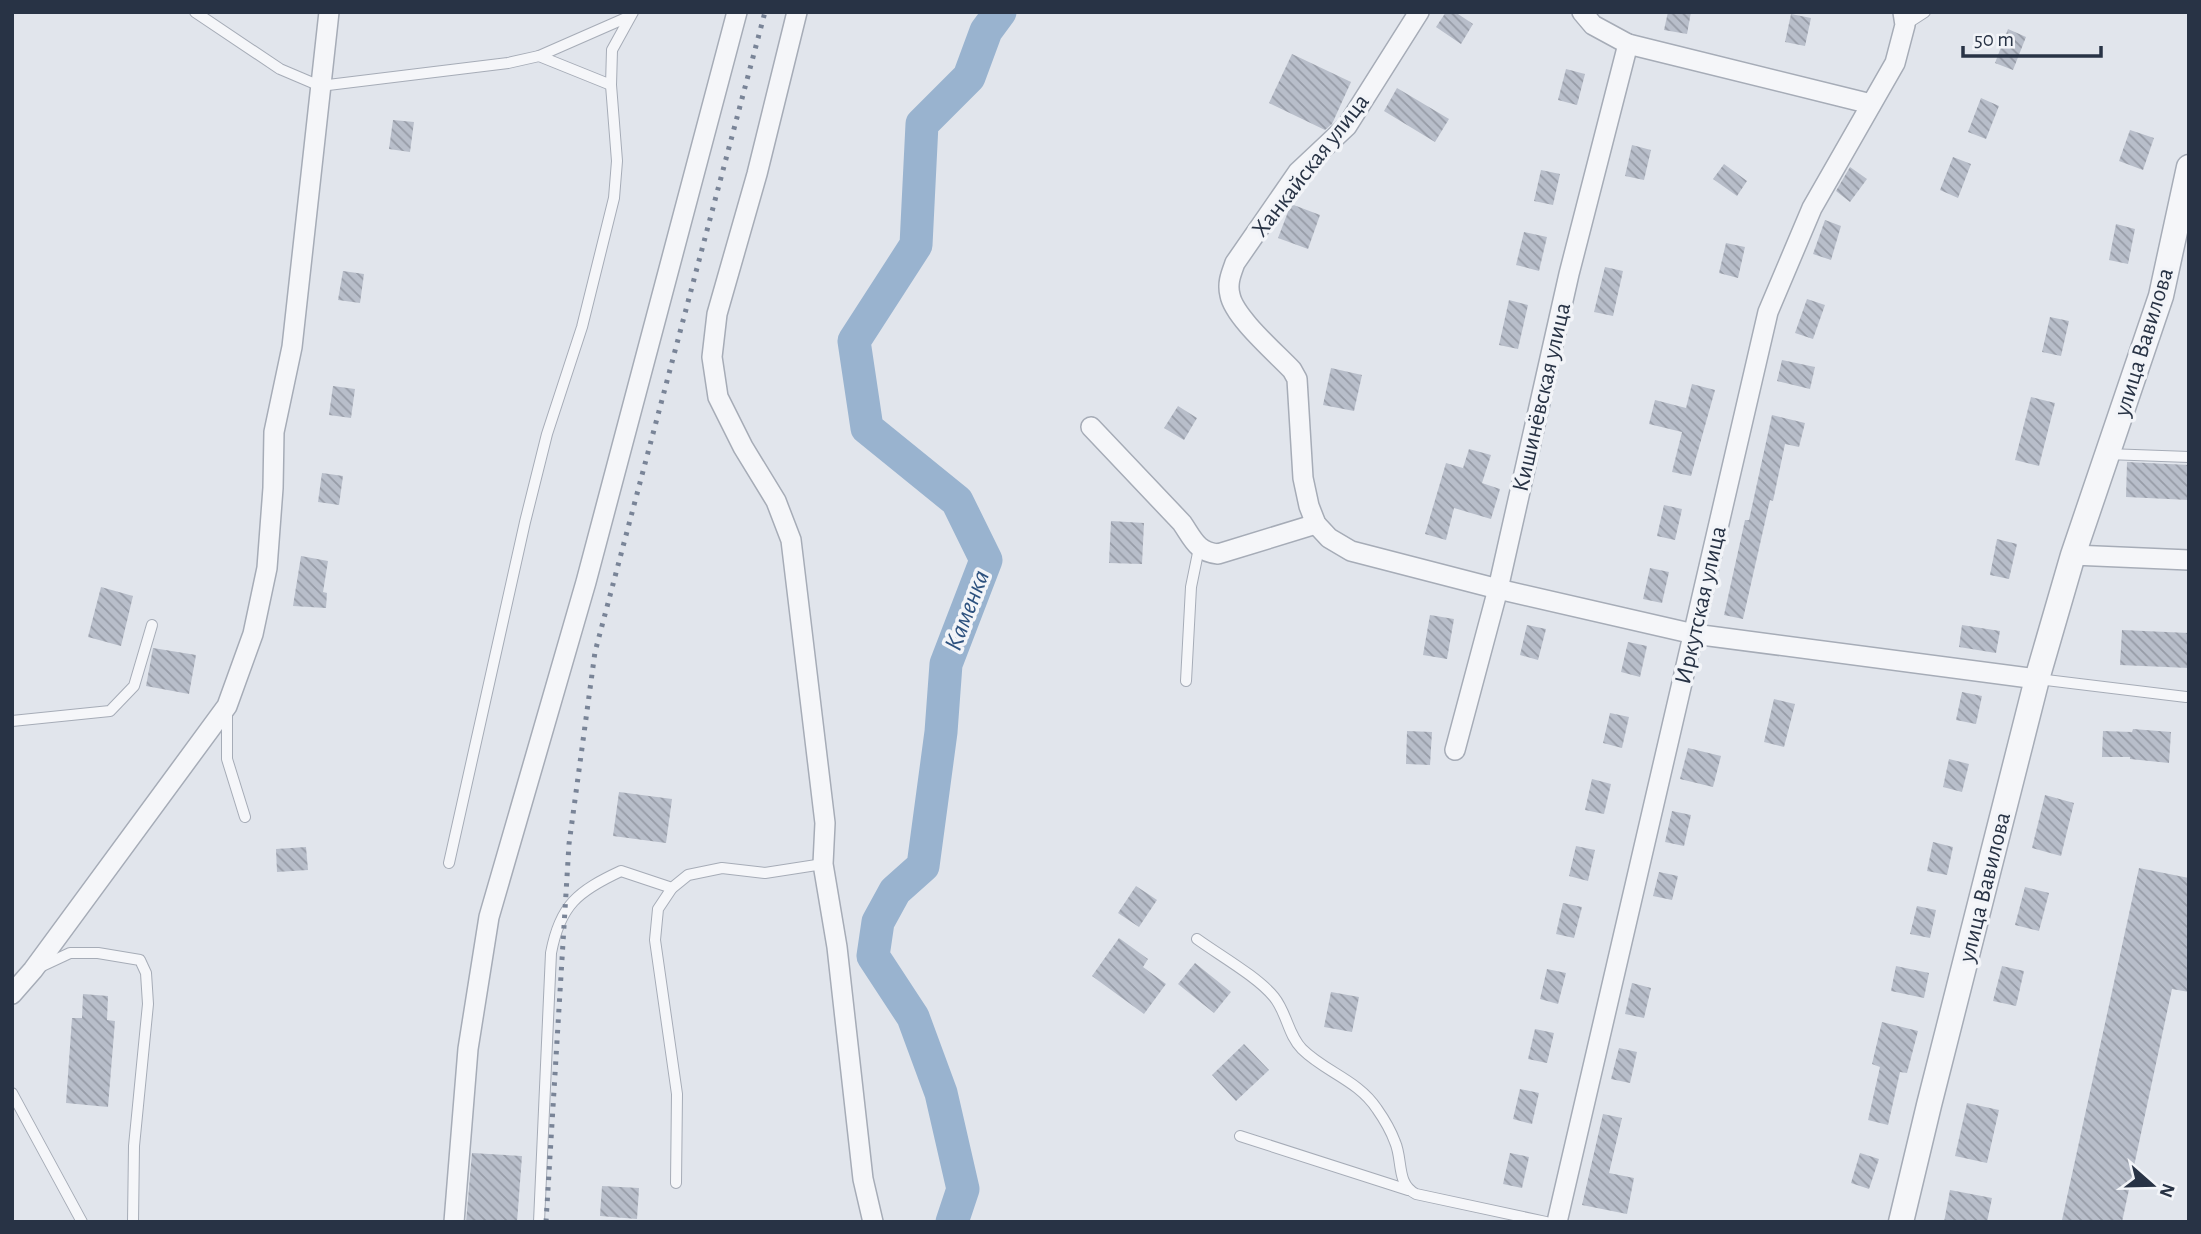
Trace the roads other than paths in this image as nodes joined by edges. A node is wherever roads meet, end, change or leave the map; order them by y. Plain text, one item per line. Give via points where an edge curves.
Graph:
1 (195, 12) edge
2 (329, 12) edge
3 (737, 12) edge
4 (797, 12) edge
5 (1419, 12) edge
6 (1582, 12) edge
7 (1925, 12) edge
8 (631, 14) edge
9 (1904, 18) edge
10 (1628, 44) junction
11 (539, 56) junction
12 (611, 85) junction
13 (320, 86) junction
14 (1871, 104) junction
15 (2189, 167) edge
16 (1091, 427) dead end
17 (2107, 454) junction
18 (2189, 457) edge
19 (1316, 524) junction
20 (1199, 548) junction
21 (2073, 555) junction
22 (2189, 561) edge
23 (1498, 589) junction
24 (152, 625) dead end
25 (1694, 634) junction
26 (2038, 679) junction
27 (1186, 681) dead end
28 (2186, 697) dead end
29 (227, 706) junction
30 (12, 721) edge
31 (1455, 750) dead end
32 (244, 817) dead end
33 (449, 863) dead end
34 (823, 864) junction
35 (672, 888) junction
36 (1197, 939) dead end
37 (33, 971) junction
38 (12, 994) edge
39 (12, 1093) edge
40 (1240, 1136) dead end
41 (676, 1183) dead end
42 (1408, 1190) junction
43 (82, 1222) edge
44 (133, 1222) edge
45 (454, 1222) edge
46 (539, 1222) edge
47 (873, 1222) edge
48 (1546, 1222) edge
49 (1557, 1222) edge
50 (1901, 1222) edge

1 - 13 lane via 280,69
2 - 13 street
3 - 45 street via 586,582 489,917 468,1049
4 - 34 street via 717,314 712,356 718,397 776,501 792,540 825,823
5 - 19 street, Ханкайская улица via 1347,126 1298,173 1235,263 1229,280 1235,309 1297,379 1304,486
6 - 10 street via 1593,25
7 - 9 lane
8 - 11 lane
8 - 12 lane via 612,50
9 - 14 street, Иркутская улица via 1895,63
10 - 14 street
10 - 23 street, Кишинёвская улица via 1569,274
11 - 12 lane
11 - 13 lane
12 - 33 lane via 617,161 614,198 582,327 547,433
13 - 29 street via 292,347 274,432 267,568 253,634
14 - 25 street, Иркутская улица via 1812,208 1768,312
15 - 17 street, улица Вавилова via 2161,296
16 - 20 street via 1182,523
17 - 18 lane
17 - 21 street, улица Вавилова
19 - 20 street via 1218,554
19 - 23 street via 1351,551
20 - 27 lane via 1191,587
21 - 22 street
21 - 26 street, улица Вавилова
23 - 25 street
23 - 31 street, Кишинёвская улица
24 - 30 lane via 134,686 110,711
25 - 26 street
25 - 49 street, Иркутская улица
26 - 28 lane
26 - 50 street, улица Вавилова
29 - 32 lane via 227,759
29 - 37 street
34 - 35 lane via 765,873 722,867 688,875
34 - 47 street via 863,1179
35 - 41 lane via 658,909 655,940 677,1094
35 - 46 lane via 621,871 593,884 565,910 556,928 551,953
36 - 42 lane via 1264,987 1303,1049 1353,1084 1377,1108 1395,1141
37 - 38 street
37 - 44 lane via 70,953 98,953 140,960 146,973 148,1004 134,1146
39 - 43 lane
40 - 42 lane
42 - 48 lane

